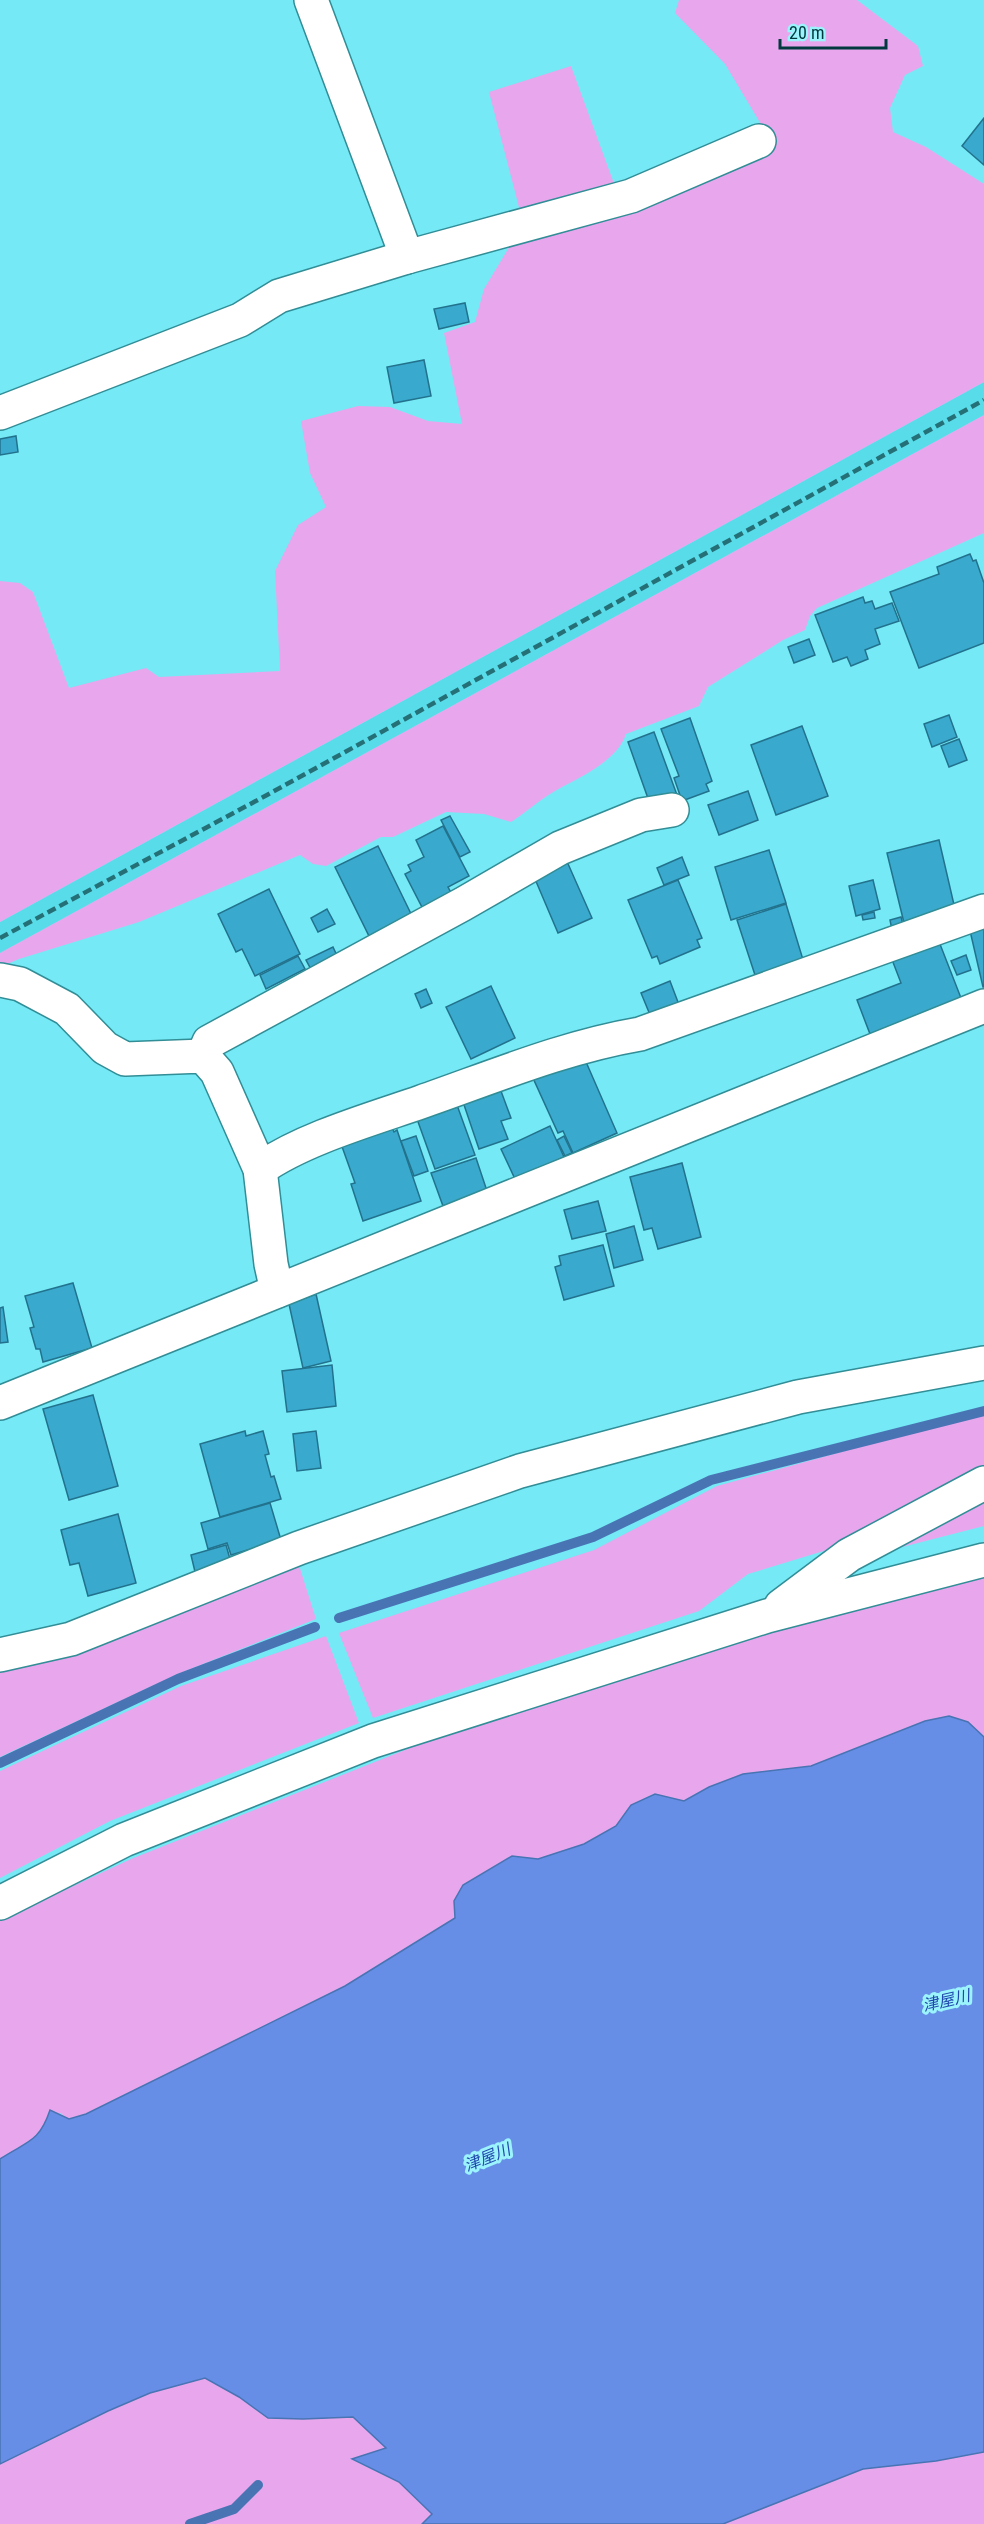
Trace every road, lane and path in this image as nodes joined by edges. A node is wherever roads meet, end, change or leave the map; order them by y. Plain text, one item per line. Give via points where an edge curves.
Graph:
1 (311, 0) edge
2 (759, 141) dead end
3 (407, 257) junction
4 (0, 413) edge
5 (672, 810) dead end
6 (984, 911) edge
7 (0, 980) edge
8 (984, 1006) edge
9 (203, 1056) junction
10 (261, 1169) junction
11 (277, 1292) junction
12 (984, 1363) edge
13 (0, 1403) edge
14 (984, 1483) edge
15 (984, 1560) edge
16 (767, 1616) junction
17 (0, 1656) edge
18 (0, 1903) edge

1 - 3 street
2 - 3 street via 631,196
3 - 4 street via 279,296 240,320
5 - 9 street via 641,815 560,848 209,1042
6 - 10 street via 640,1034 558,1054 353,1126 275,1158
7 - 9 street via 20,984 67,1009 105,1048 125,1059
8 - 11 street
9 - 10 street via 217,1072
10 - 11 street
11 - 13 street
12 - 17 street via 798,1397 520,1471 299,1548 71,1640
14 - 16 street via 849,1555
15 - 16 street
16 - 18 street via 373,1741 124,1840

